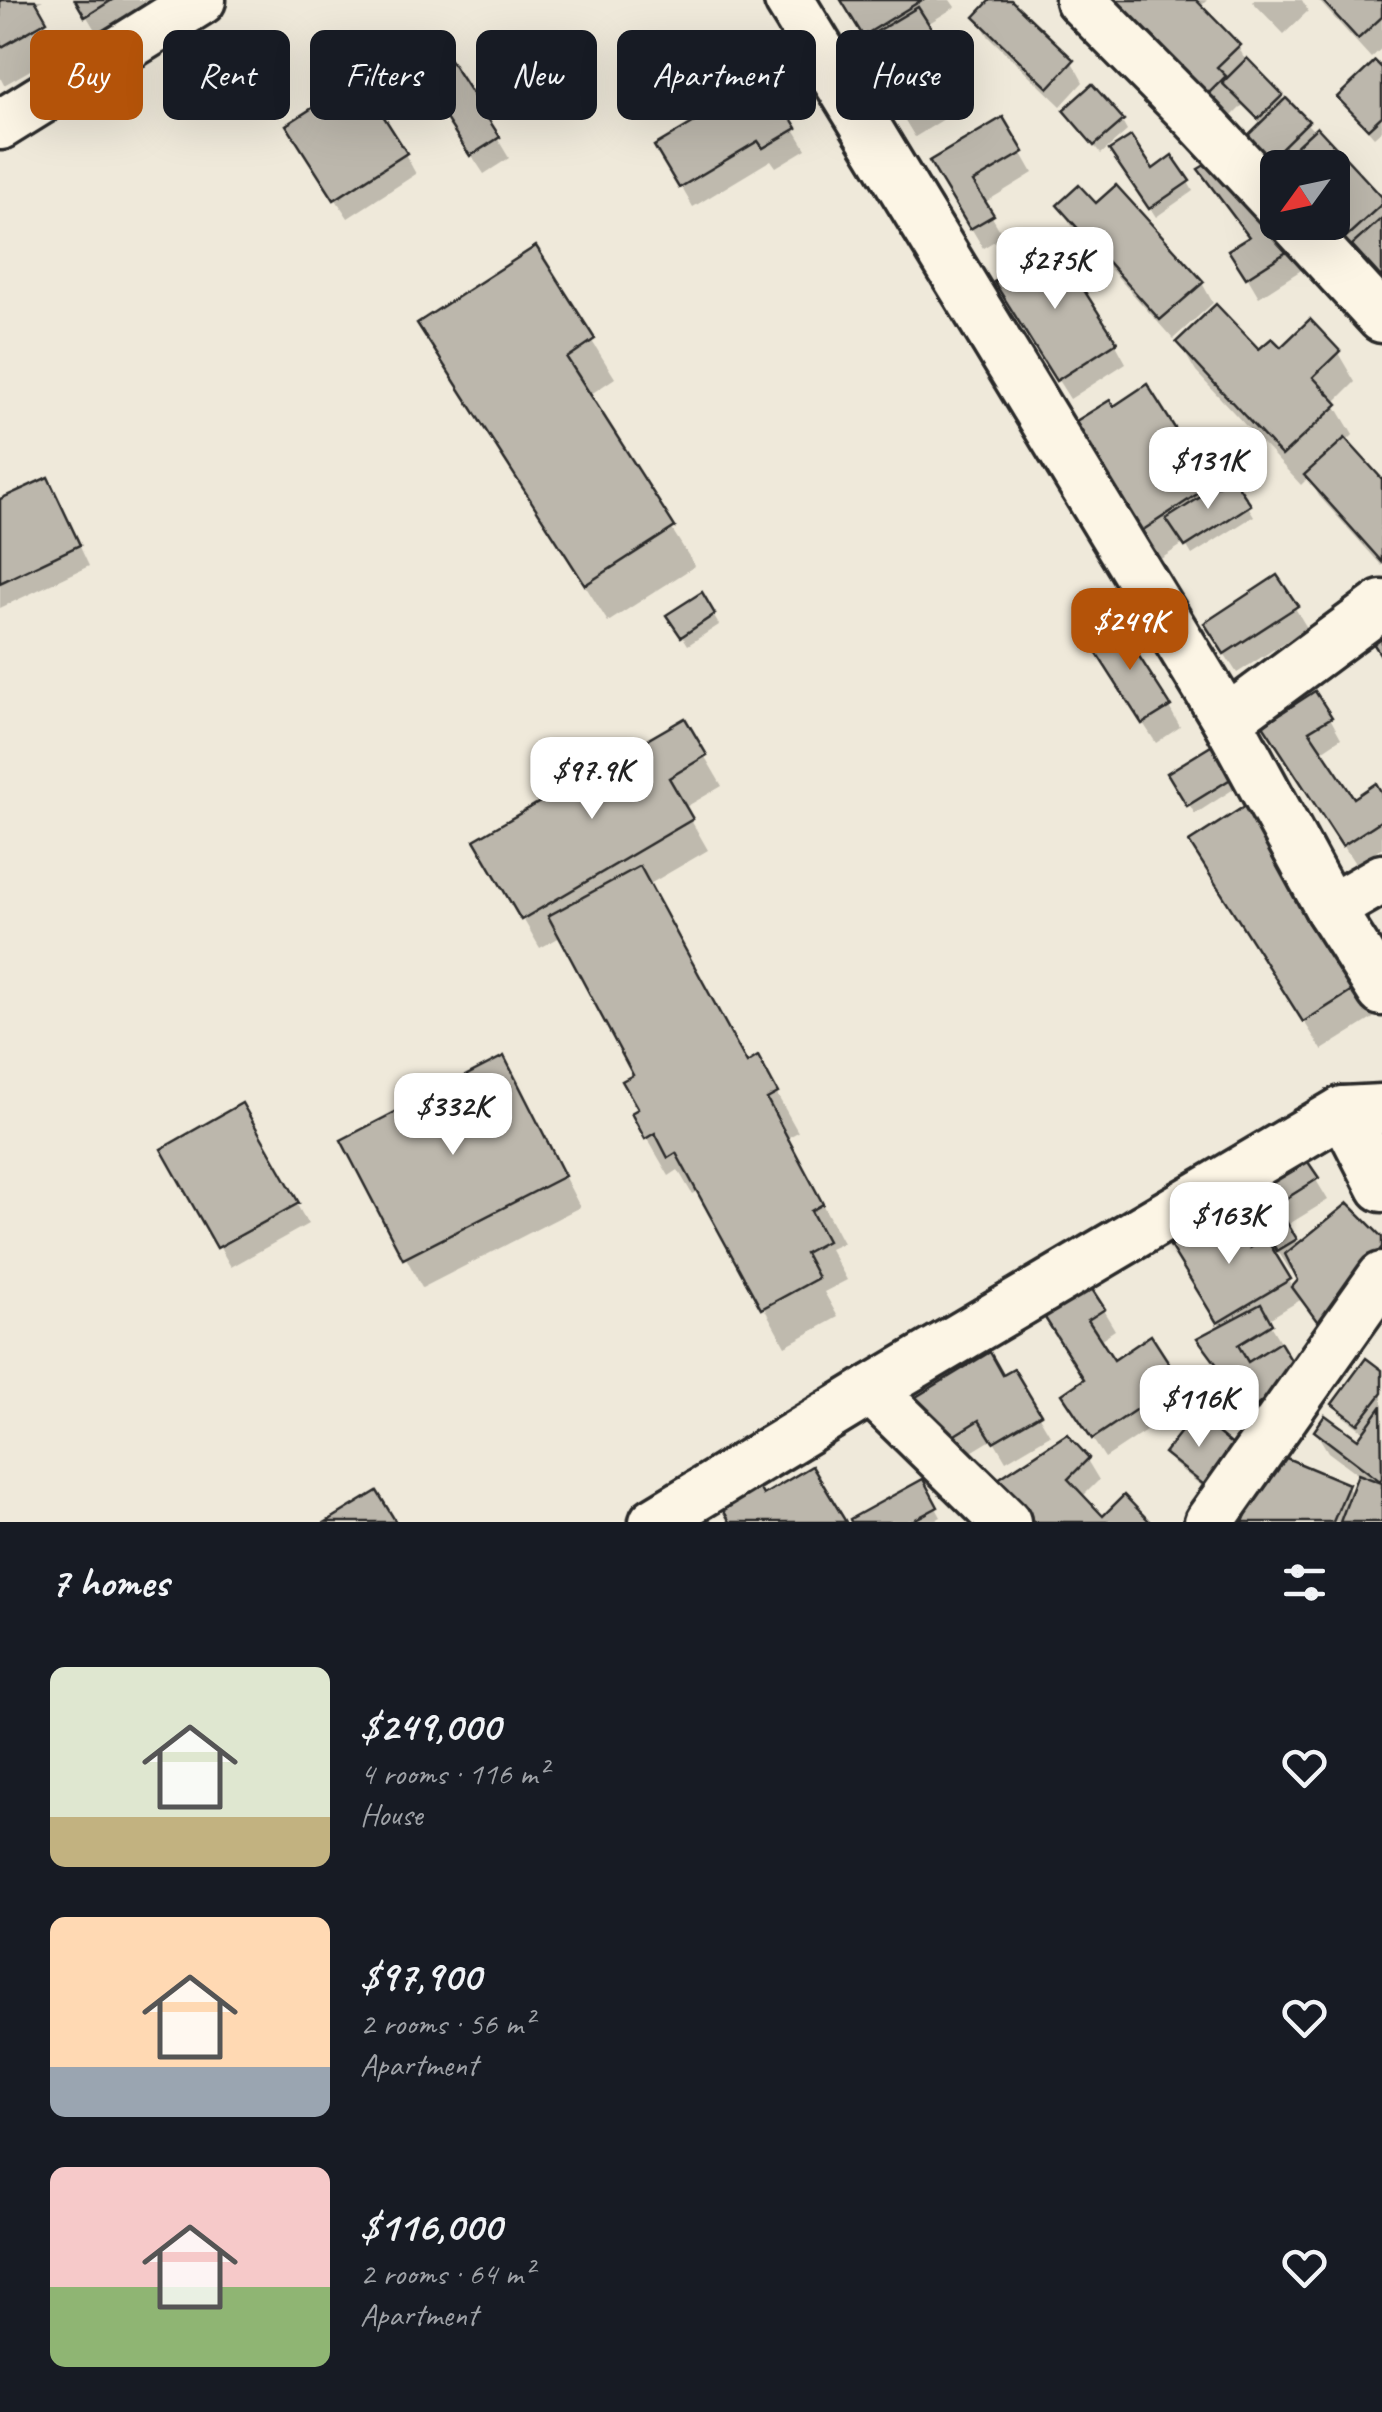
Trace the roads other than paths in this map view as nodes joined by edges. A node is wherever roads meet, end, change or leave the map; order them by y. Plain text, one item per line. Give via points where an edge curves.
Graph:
1 (201, 0) edge
2 (790, 0) edge
3 (1080, 0) edge
4 (4, 114) edge
5 (1260, 186) edge
6 (1310, 240) edge
7 (1382, 318) edge
8 (1382, 605) edge
9 (1226, 720) junction
10 (1382, 879) edge
11 (1330, 910) junction
12 (1382, 991) edge
13 (1363, 1110) edge
14 (1382, 1187) edge
15 (1382, 1277) edge
16 (871, 1390) junction
17 (654, 1522) edge
18 (1006, 1522) edge
19 (1210, 1522) edge

1 - 4 street
2 - 9 street
3 - 5 street
6 - 7 street
8 - 9 street
9 - 11 street
10 - 11 street
11 - 12 street
13 - 14 street
13 - 16 street
15 - 19 street
16 - 17 street
16 - 18 street

